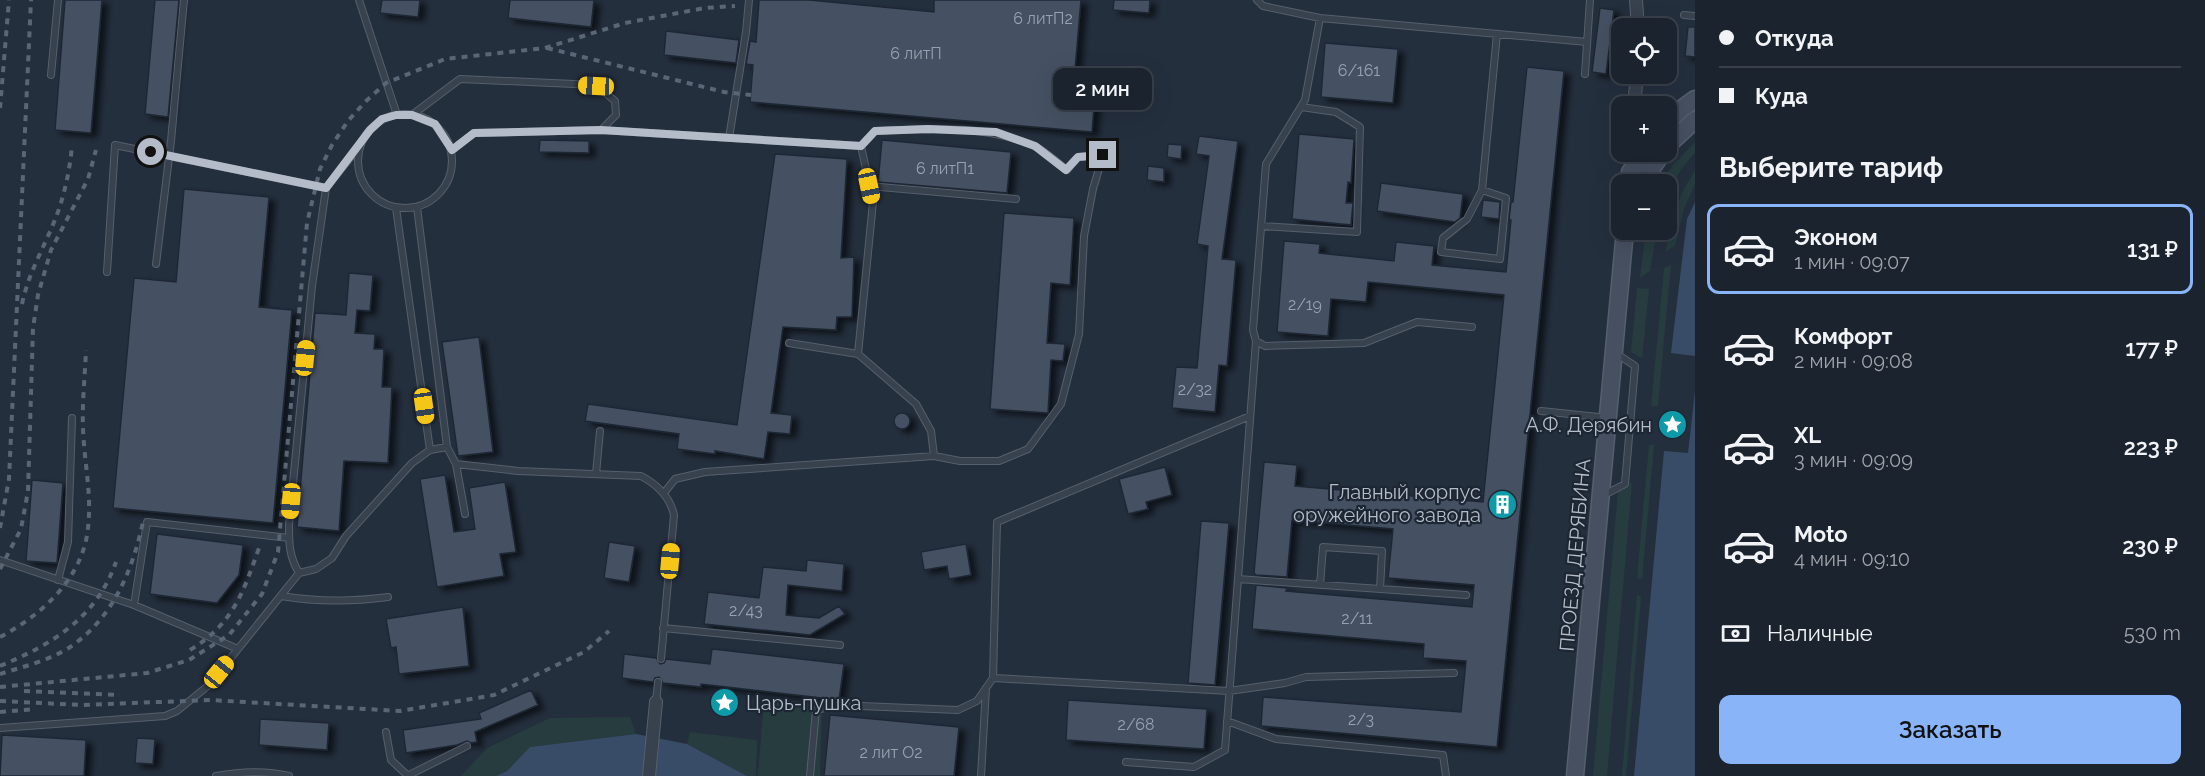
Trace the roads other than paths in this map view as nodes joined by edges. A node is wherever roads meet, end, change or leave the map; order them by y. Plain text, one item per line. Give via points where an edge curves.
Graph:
1 (58, 0) edge
2 (184, 0) edge
3 (359, 0) edge
4 (749, 0) edge
5 (1257, 0) edge
6 (1590, 0) edge
7 (1636, 0) edge
8 (1684, 15) dead end
9 (1695, 16) edge
10 (1320, 18) junction
11 (1637, 18) edge
12 (1497, 34) junction
13 (1587, 42) junction
14 (1584, 74) dead end
15 (51, 75) dead end
16 (1695, 99) edge
17 (1301, 107) junction
18 (1677, 113) edge
19 (396, 115) junction
20 (412, 115) junction
21 (1695, 120) edge
22 (601, 130) junction
23 (1677, 137) edge
24 (729, 138) junction
25 (361, 144) junction
26 (861, 146) junction
27 (452, 150) junction
28 (170, 156) junction
29 (1653, 162) edge
30 (1640, 174) edge
31 (869, 186) junction
32 (326, 188) junction
33 (1482, 190) junction
34 (1016, 199) dead end
35 (417, 207) junction
36 (396, 208) junction
37 (1261, 226) junction
38 (1624, 240) edge
39 (156, 264) dead end
40 (107, 272) dead end
41 (1473, 327) dead end
42 (1256, 341) junction
43 (789, 343) dead end
44 (1615, 352) junction
45 (858, 354) junction
46 (1541, 411) dead end
47 (1250, 416) junction
48 (72, 418) dead end
49 (1608, 418) junction
50 (600, 431) dead end
51 (447, 447) junction
52 (430, 450) junction
53 (934, 456) junction
54 (456, 464) junction
55 (596, 474) junction
56 (664, 493) junction
57 (1601, 497) junction
58 (465, 514) dead end
59 (289, 538) junction
60 (0, 560) edge
61 (299, 573) junction
62 (1238, 579) junction
63 (58, 580) junction
64 (1320, 585) junction
65 (1380, 589) junction
66 (1466, 595) dead end
67 (281, 596) junction
68 (388, 597) dead end
69 (134, 605) junction
70 (663, 628) junction
71 (840, 645) dead end
72 (238, 649) junction
73 (660, 658) dead end
74 (1454, 673) dead end
75 (993, 678) junction
76 (658, 682) dead end
77 (987, 688) junction
78 (1229, 691) junction
79 (656, 702) joint
80 (1227, 720) junction
81 (0, 728) edge
82 (386, 732) dead end
83 (467, 746) dead end
84 (1126, 762) dead end
85 (1194, 767) junction
86 (407, 775) edge
87 (216, 776) edge
88 (289, 776) edge
89 (648, 776) edge
90 (810, 776) edge
91 (981, 776) edge
92 (1193, 776) edge
93 (1446, 776) edge
94 (1575, 776) edge

1 - 15 lane
2 - 28 lane
3 - 19 lane
4 - 24 lane
5 - 10 lane via 1263,6
6 - 13 lane
7 - 11 street
8 - 9 lane
10 - 12 lane
10 - 17 lane
12 - 13 lane
12 - 33 lane
13 - 14 lane
16 - 18 main road
17 - 37 lane via 1266,164
17 - 37 lane via 1336,112 1360,127 1357,232
19 - 20 lane
19 - 25 lane via 382,119
20 - 22 lane via 460,79 596,86 615,101 616,116
20 - 27 lane via 435,124
21 - 23 main road
22 - 24 lane
22 - 27 lane via 474,133
24 - 26 lane
25 - 32 lane
25 - 36 lane via 358,165 364,184 377,200
26 - 31 lane
26 - 53 lane via 875,131 928,129 996,132 1035,146 1066,170 1078,157 1103,155 1084,236 1079,334 1061,404 1028,449 999,461
27 - 35 lane via 451,175 438,196
28 - 32 lane
28 - 39 lane
28 - 40 lane via 115,145
29 - 30 main road
31 - 34 lane
31 - 45 lane via 873,201
32 - 59 lane via 312,286
33 - 33 lane via 1467,219 1443,238 1441,252 1500,259 1506,198
35 - 36 lane
35 - 51 lane
36 - 52 lane
37 - 42 lane via 1252,330
38 - 44 main road, ПРОЕЗД ДЕРЯБИНА
41 - 42 lane via 1417,322 1364,343 1265,346
42 - 47 lane
43 - 45 lane
44 - 49 main road, ПРОЕЗД ДЕРЯБИНА
44 - 57 lane via 1635,366 1625,484
45 - 53 lane via 916,405 931,431
46 - 49 lane
47 - 62 lane
47 - 75 lane via 997,522
48 - 63 lane via 68,542
49 - 57 main road, ПРОЕЗД ДЕРЯБИНА
50 - 55 lane
51 - 52 lane
51 - 54 lane
52 - 61 lane via 412,464 346,536 333,558 316,569
53 - 56 lane via 705,472 675,479
54 - 55 lane
54 - 58 lane
55 - 56 lane via 641,476
56 - 70 lane via 674,515
57 - 94 main road, ПРОЕЗД ДЕРЯБИНА
59 - 61 lane via 288,552
59 - 69 lane via 147,522
60 - 63 lane
61 - 67 lane
62 - 64 lane
62 - 78 lane
63 - 69 lane
64 - 65 lane
64 - 65 lane via 1323,547 1370,550 1382,551
65 - 66 lane
67 - 68 lane via 356,602
67 - 72 lane
69 - 72 lane
70 - 71 lane
70 - 73 lane
72 - 81 lane via 209,685 165,716
74 - 78 lane via 1306,677
75 - 77 lane
75 - 78 lane
76 - 79 lane
77 - 90 lane via 977,701 958,710 837,705 816,710
77 - 91 lane
78 - 80 lane
79 - 89 street
80 - 85 lane via 1225,750
80 - 93 lane via 1276,740 1443,755
82 - 86 lane via 391,760
83 - 86 lane
84 - 85 lane
85 - 92 lane
87 - 88 lane via 268,771

